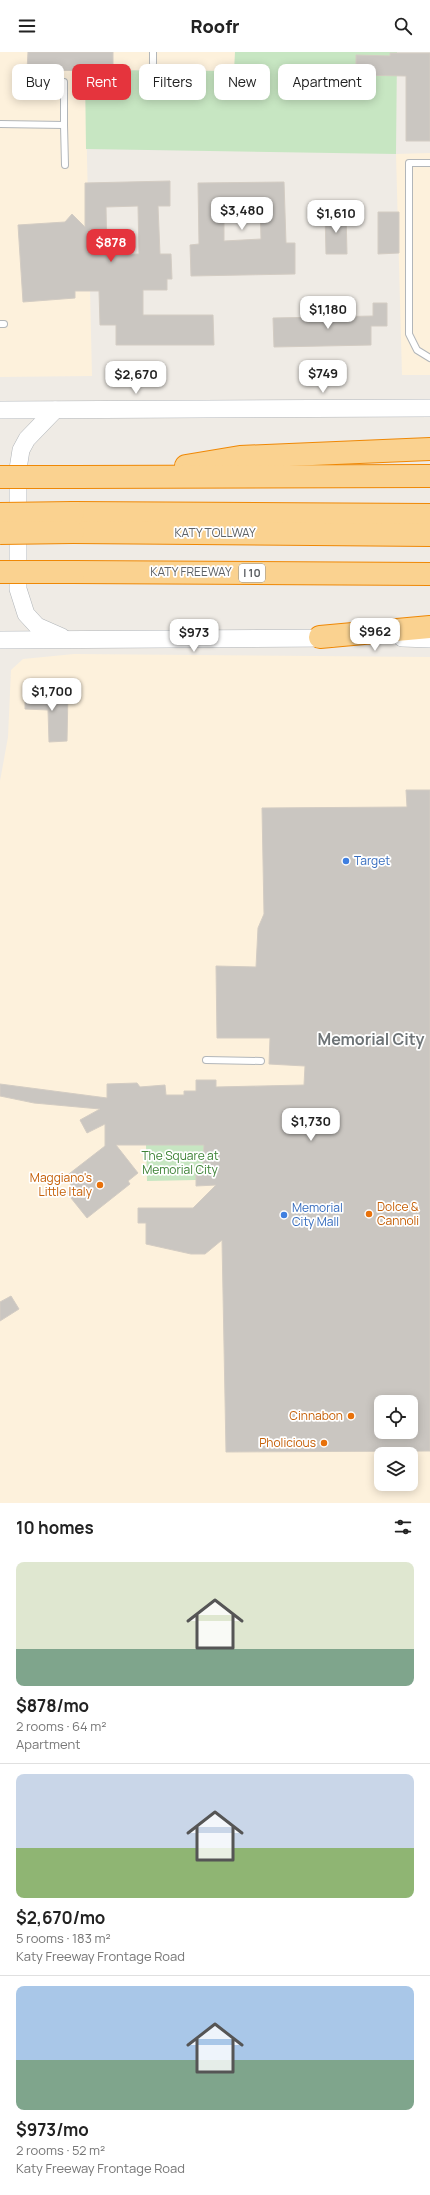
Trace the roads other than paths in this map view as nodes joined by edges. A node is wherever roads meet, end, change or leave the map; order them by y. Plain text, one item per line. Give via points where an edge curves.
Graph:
1 (154, 52) edge
2 (153, 63) dead end
3 (64, 100) edge
4 (0, 124) edge
5 (64, 125) junction
6 (430, 163) edge
7 (65, 165) dead end
8 (430, 358) edge
9 (430, 408) edge
10 (0, 410) edge
11 (55, 410) junction
12 (430, 449) edge
13 (430, 476) edge
14 (0, 477) edge
15 (124, 477) junction
16 (0, 514) edge
17 (430, 516) edge
18 (73, 523) junction
19 (0, 533) edge
20 (430, 535) edge
21 (0, 572) edge
22 (430, 574) edge
23 (430, 627) edge
24 (320, 637) junction
25 (430, 638) edge
26 (68, 639) junction
27 (0, 640) edge
28 (206, 1060) dead end
29 (261, 1061) dead end

1 - 2 lane
3 - 5 lane
4 - 5 lane
5 - 7 lane
6 - 8 lane via 409,163 410,334 417,350
9 - 11 main road
10 - 11 main road
11 - 26 main road via 27,439 21,450 18,469 18,588 26,614 37,626
12 - 15 highway via 240,457
13 - 15 highway
14 - 15 highway, bridge
16 - 18 highway, KATY TOLLWAY, bridge
17 - 18 highway, KATY TOLLWAY
18 - 19 highway, KATY TOLLWAY, bridge
18 - 20 highway, KATY TOLLWAY
21 - 22 highway, KATY FREEWAY / I 10, bridge
23 - 24 highway
24 - 25 main road
24 - 26 main road
26 - 27 main road
28 - 29 lane

